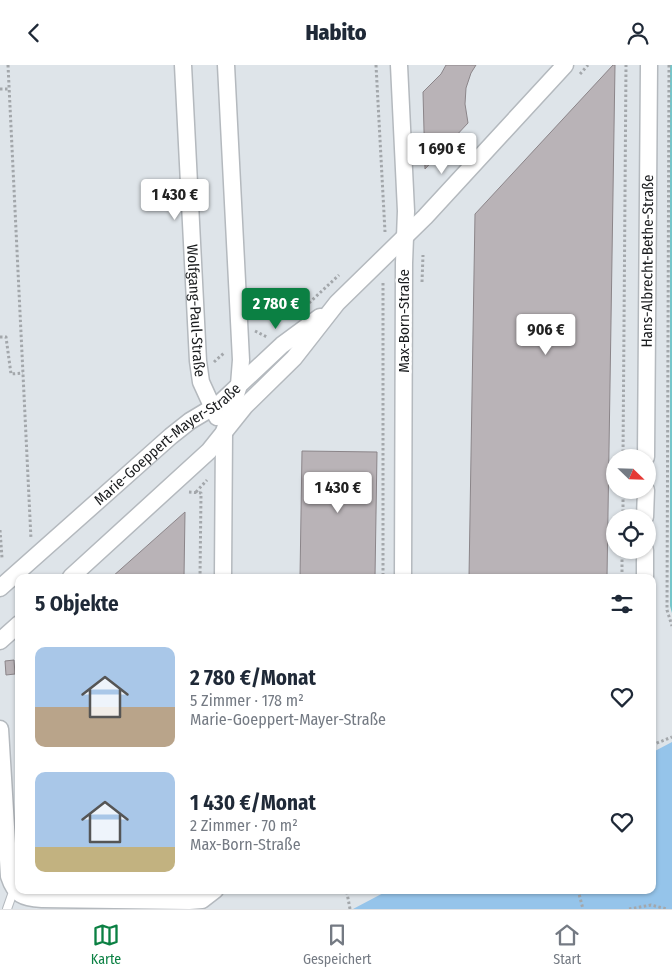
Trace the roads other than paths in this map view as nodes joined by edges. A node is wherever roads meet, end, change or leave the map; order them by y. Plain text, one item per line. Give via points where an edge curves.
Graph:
1 (183, 65) edge
2 (226, 65) edge
3 (399, 65) edge
4 (565, 65) edge
5 (649, 65) edge
6 (406, 236) junction
7 (337, 303) junction
8 (239, 385) junction
9 (212, 407) junction
10 (224, 432) junction
11 (646, 449) edge
12 (645, 559) edge
13 (16, 574) edge
14 (74, 574) edge
15 (223, 574) edge
16 (403, 574) edge
17 (645, 574) edge
18 (15, 575) edge
19 (0, 589) edge
20 (15, 628) edge
21 (0, 641) edge
22 (0, 729) edge
23 (14, 889) joint
24 (22, 894) edge
25 (210, 894) edge
26 (7, 909) edge

1 - 9 street, Wolfgang-Paul-Straße via 200,375
2 - 8 street, Wolfgang-Paul-Straße via 240,339
3 - 6 street, Max-Born-Straße
4 - 6 street, Marie-Goeppert-Mayer-Straße
5 - 11 street, Hans-Albrecht-Bethe-Straße
6 - 7 street, Marie-Goeppert-Mayer-Straße
6 - 16 street, Max-Born-Straße
7 - 8 street, Marie-Goeppert-Mayer-Straße via 282,345
7 - 10 street, Marie-Goeppert-Mayer-Straße via 294,358
8 - 9 street, Marie-Goeppert-Mayer-Straße
8 - 10 street, Wolfgang-Paul-Straße
9 - 10 street, Wolfgang-Paul-Straße
9 - 13 street, Marie-Goeppert-Mayer-Straße via 171,436
10 - 14 street, Marie-Goeppert-Mayer-Straße via 196,465
10 - 15 street, Wolfgang-Paul-Straße
12 - 17 street
18 - 19 street, Marie-Goeppert-Mayer-Straße
20 - 21 street
22 - 23 street via 8,869
23 - 26 lane
24 - 25 street via 42,899 169,901 202,900

